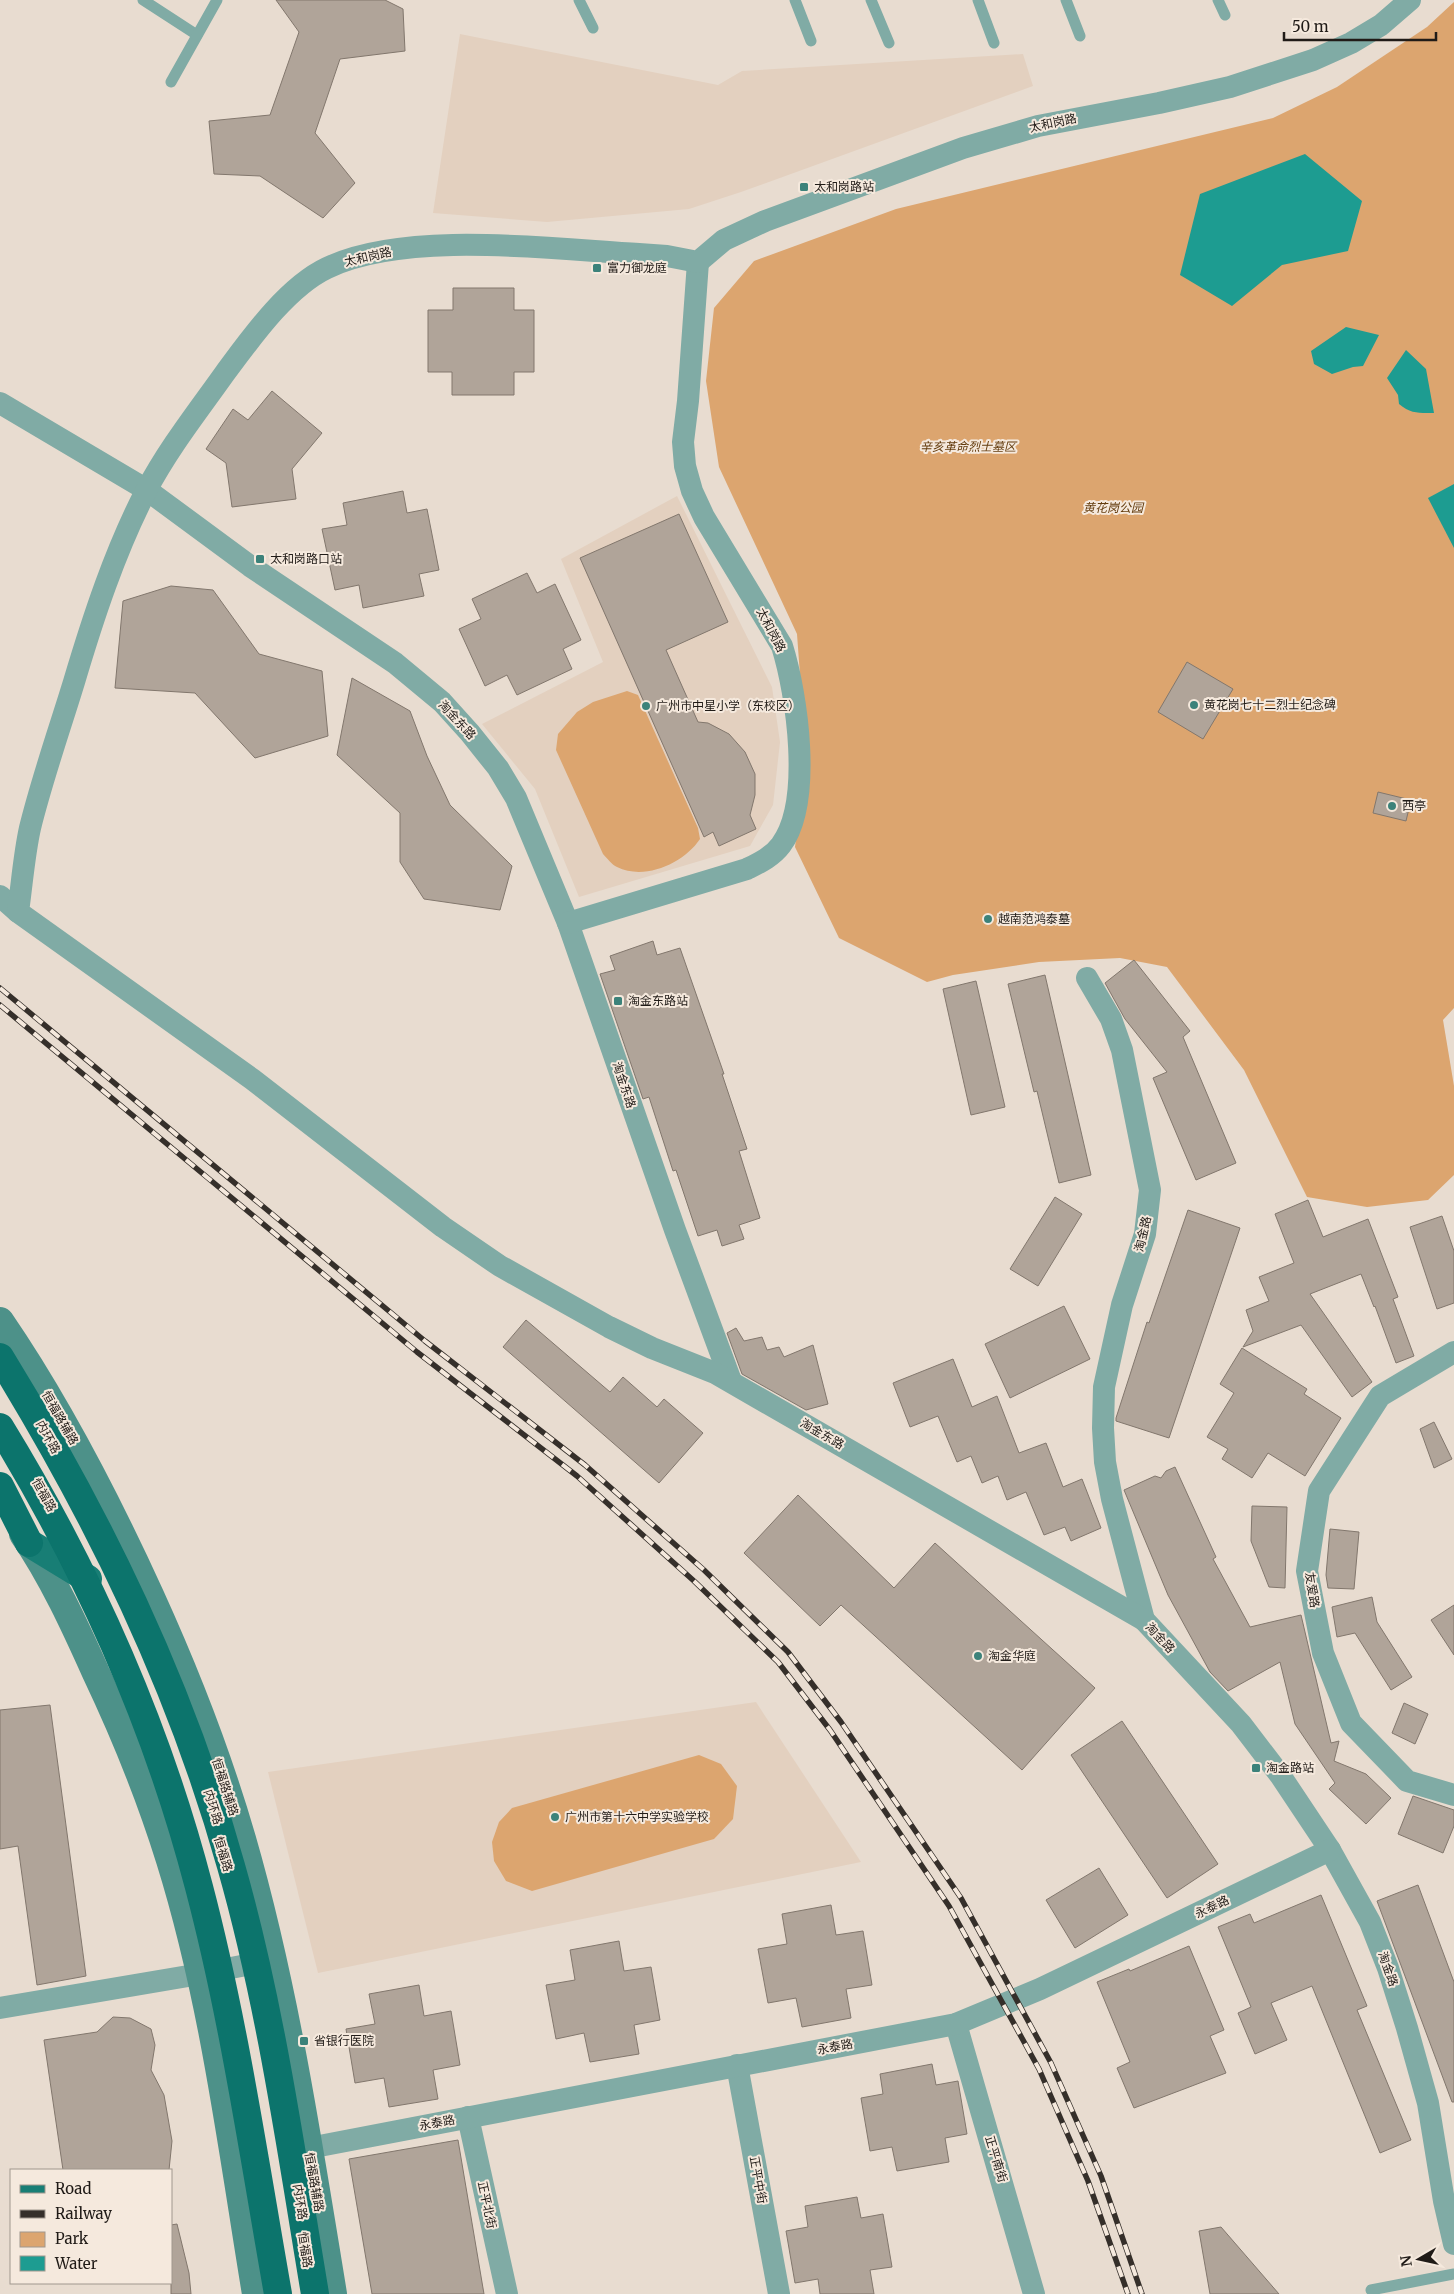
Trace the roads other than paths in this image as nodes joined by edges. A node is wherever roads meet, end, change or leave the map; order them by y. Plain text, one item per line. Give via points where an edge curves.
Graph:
1 (143, 0) edge
2 (217, 0) edge
3 (579, 0) edge
4 (795, 0) edge
5 (871, 0) edge
6 (978, 0) edge
7 (1066, 0) edge
8 (1218, 0) edge
9 (1410, 0) edge
10 (1225, 15) dead end
11 (593, 28) dead end
12 (197, 35) junction
13 (1080, 36) dead end
14 (811, 42) dead end
15 (889, 43) dead end
16 (994, 43) dead end
17 (171, 82) dead end
18 (698, 262) junction
19 (0, 404) edge
20 (146, 490) junction
21 (0, 896) edge
22 (18, 912) junction
23 (568, 923) junction
24 (1087, 978) dead end
25 (0, 1321) edge
26 (1454, 1352) edge
27 (0, 1357) edge
28 (0, 1366) edge
29 (731, 1381) junction
30 (0, 1417) edge
31 (0, 1427) edge
32 (0, 1486) edge
33 (0, 1501) edge
34 (29, 1543) junction
35 (88, 1579) junction
36 (1144, 1620) junction
37 (1454, 1795) edge
38 (1330, 1850) junction
39 (262, 1962) junction
40 (212, 1972) junction
41 (0, 2008) edge
42 (956, 2024) junction
43 (737, 2066) junction
44 (468, 2117) junction
45 (308, 2148) junction
46 (1454, 2244) edge
47 (1454, 2274) edge
48 (1371, 2290) dead end
49 (256, 2294) edge
50 (278, 2294) edge
51 (282, 2294) edge
52 (314, 2294) edge
53 (333, 2294) edge
54 (507, 2294) edge
55 (779, 2294) edge
56 (1034, 2294) edge

1 - 12 lane
2 - 12 lane
3 - 11 lane
4 - 14 lane
5 - 15 lane
6 - 16 lane
7 - 13 lane
8 - 10 lane
9 - 18 street, 太和岗路 via 1381,25 1313,60 1230,87 1038,126 964,148 765,221 724,240
12 - 17 lane
18 - 20 street, 太和岗路 via 639,254 459,246 388,251 326,268 302,284 239,354
18 - 23 street, 太和岗路 via 683,442 685,466 704,517 782,646 788,664 799,745 795,814 781,845 767,859 747,869
19 - 20 street, 淘金东路
20 - 22 street, 太和岗路 via 100,600 81,660 30,831
20 - 23 street, 淘金东路 via 250,566 395,663 442,702 498,768 516,798
21 - 22 street
22 - 29 street via 252,1079 443,1227 500,1266 626,1336
23 - 29 street, 淘金东路
24 - 36 street, 淘金路 via 1111,1019 1122,1050 1150,1190 1145,1234 1122,1305 1107,1370 1103,1428 1112,1499
25 - 39 main road, 恒福路辅路 via 93,1478 163,1624 218,1765 242,1838
26 - 37 street, 友爱路 via 1380,1396 1319,1491 1307,1571 1323,1653 1351,1723 1407,1781
27 - 52 highway, 内环路, bridge via 79,1493 133,1598 179,1707 214,1810 232,1867 259,1982
28 - 39 main road, 恒福路 via 42,1433 141,1626 196,1768 239,1908
29 - 36 street, 淘金东路
30 - 35 main road, 恒福路
31 - 50 highway, bridge via 52,1518 100,1614 140,1706 174,1803 199,1886 221,1980
32 - 34 highway
33 - 34 main road
34 - 35 main road
34 - 40 main road via 82,1642 126,1738
35 - 40 main road, 恒福路 via 140,1695 193,1848
36 - 38 street, 淘金路 via 1240,1724 1280,1774
38 - 42 street, 永泰路 via 1040,1989
38 - 46 street, 淘金路 via 1370,1922 1407,2028 1428,2103
39 - 40 street
39 - 45 main road, 恒福路辅路
39 - 52 main road, 恒福路 via 274,2072
40 - 41 street
40 - 49 main road via 225,2106
40 - 51 main road, 恒福路
42 - 43 street, 永泰路
42 - 56 street, 正平南街
43 - 44 street, 永泰路
43 - 55 street, 正平中街
44 - 45 street, 永泰路
44 - 54 street, 正平北街
45 - 53 main road, 恒福路辅路
47 - 48 lane

